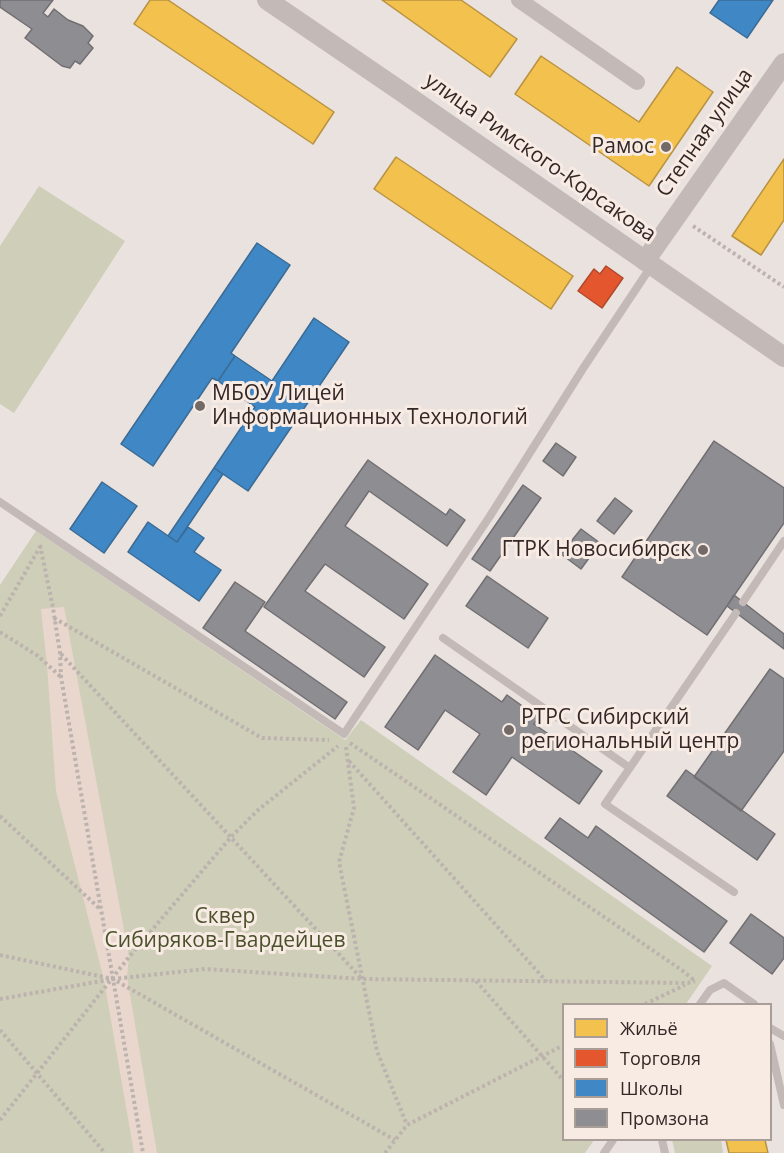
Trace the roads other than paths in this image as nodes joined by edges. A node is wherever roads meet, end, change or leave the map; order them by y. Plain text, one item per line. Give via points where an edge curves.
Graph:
1 (267, 0) edge
2 (519, 0) edge
3 (784, 63) edge
4 (637, 82) dead end
5 (649, 263) junction
6 (784, 357) edge
7 (0, 502) edge
8 (782, 548) edge
9 (743, 602) dead end
10 (736, 613) dead end
11 (443, 638) dead end
12 (630, 768) junction
13 (734, 892) dead end
14 (701, 1003) edge
15 (751, 1003) edge
16 (772, 1049) edge
17 (784, 1105) edge

1 - 5 street, улица Римского-Корсакова
2 - 4 street
3 - 5 street, Степная улица via 677,216
5 - 6 street, улица Римского-Корсакова
5 - 7 lane via 490,516 344,734
8 - 9 lane
10 - 12 lane
11 - 12 lane
12 - 13 lane via 605,804
14 - 15 lane via 710,990 724,983
16 - 17 lane

